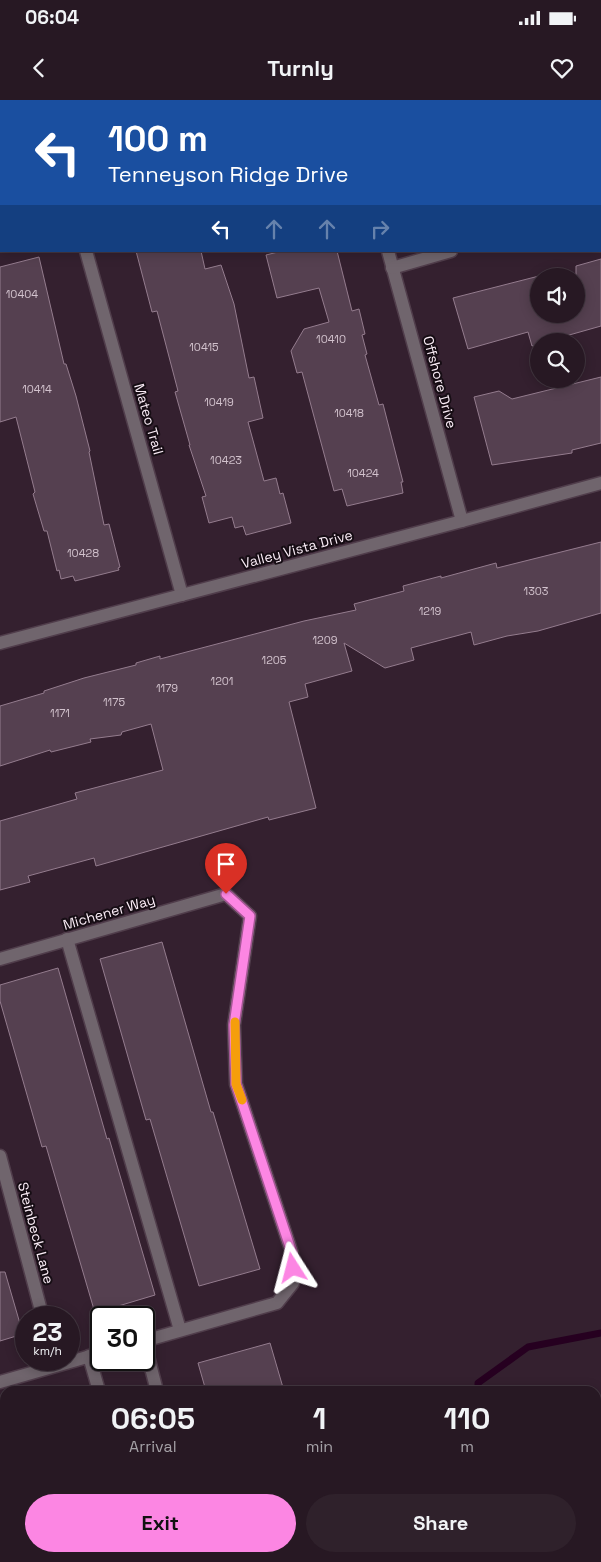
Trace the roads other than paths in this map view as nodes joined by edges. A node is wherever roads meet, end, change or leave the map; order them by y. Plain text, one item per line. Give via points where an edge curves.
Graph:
1 (86, 252) edge
2 (388, 252) edge
3 (448, 252) edge
4 (392, 268) junction
5 (601, 483) edge
6 (462, 521) junction
7 (182, 595) junction
8 (0, 642) edge
9 (67, 940) junction
10 (0, 959) edge
11 (0, 1156) edge
12 (40, 1306) edge
13 (180, 1330) junction
14 (155, 1338) edge
15 (32, 1371) edge
16 (97, 1371) edge
17 (152, 1371) edge
18 (0, 1382) edge
19 (98, 1386) edge
20 (156, 1386) edge

1 - 7 street, Mateo Trail
2 - 4 street, Offshore Drive
3 - 4 street
4 - 6 street, Offshore Drive
5 - 6 street, Valley Vista Drive
6 - 7 street, Valley Vista Drive
7 - 8 street, Valley Vista Drive
9 - 10 street, Michener Way
9 - 13 street
9 - 13 street, Michener Way via 226,894 250,916 234,1025 236,1084 292,1253 293,1283 276,1303
11 - 12 street, Steinbeck Lane
13 - 14 street
15 - 18 street
16 - 19 street
17 - 20 street

